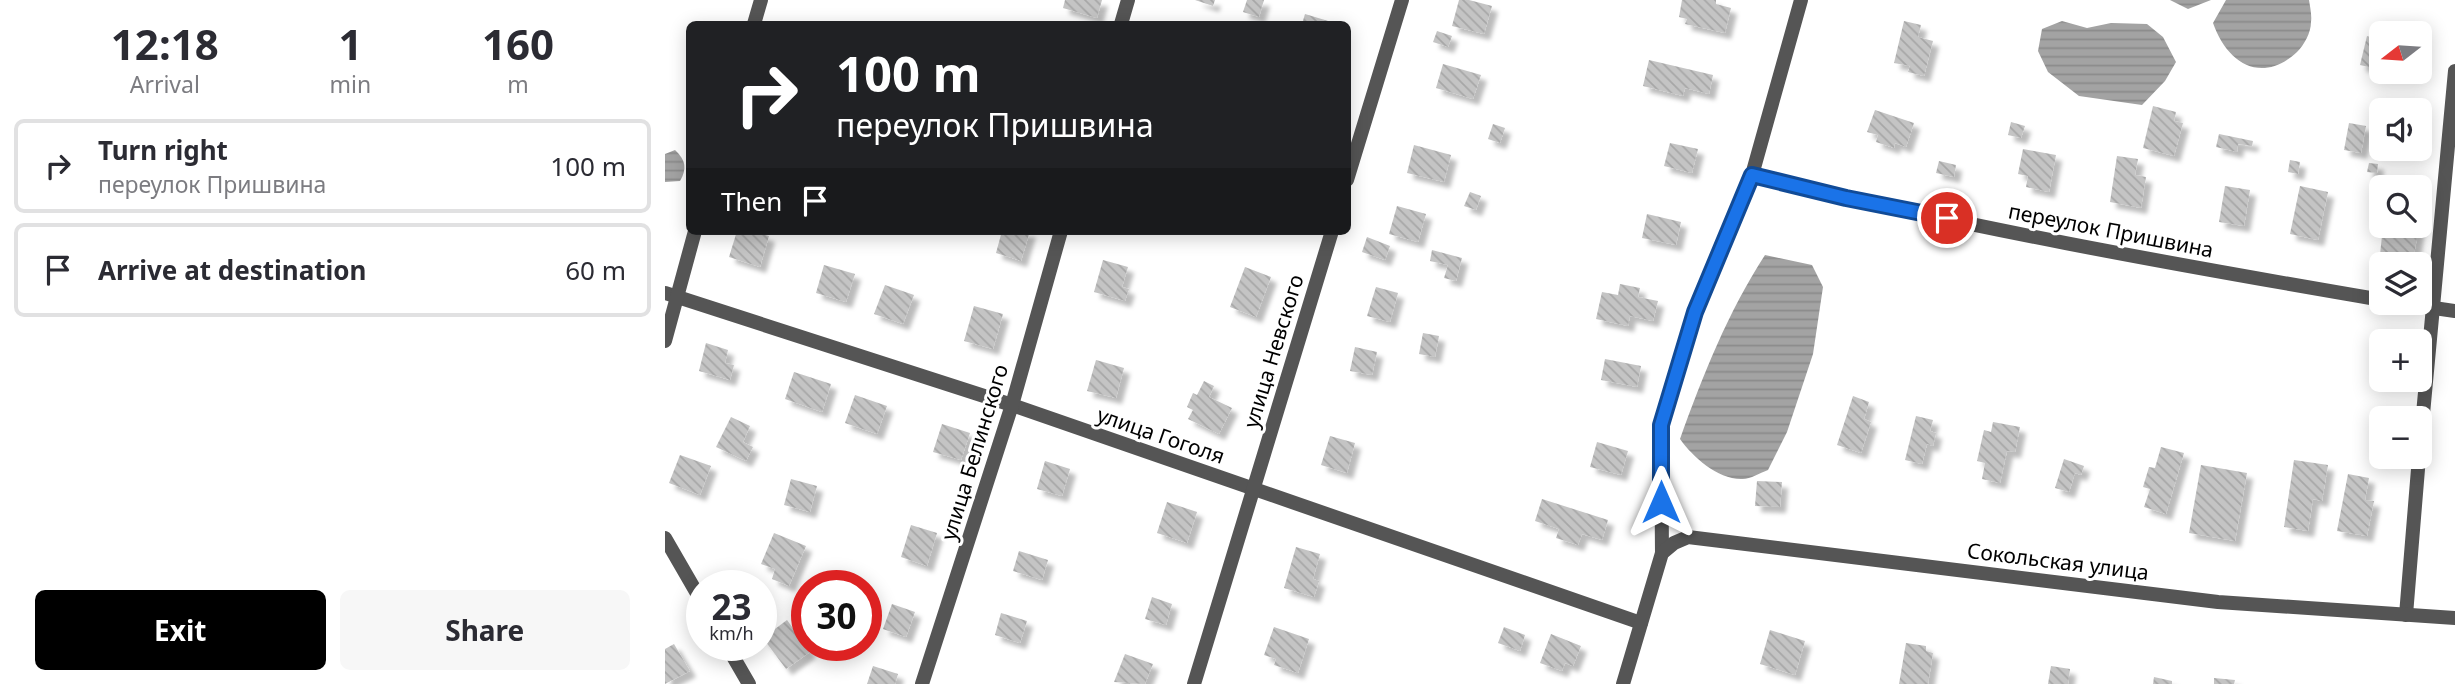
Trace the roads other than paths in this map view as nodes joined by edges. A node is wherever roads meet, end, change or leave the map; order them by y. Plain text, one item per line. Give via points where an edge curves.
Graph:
1 (761, 0) edge
2 (1128, 0) edge
3 (1402, 0) edge
4 (1801, 0) edge
5 (755, 21) edge
6 (1122, 21) edge
7 (2455, 72) edge
8 (1351, 167) edge
9 (1752, 175) junction
10 (693, 235) edge
11 (1060, 235) edge
12 (1331, 235) edge
13 (671, 294) edge
14 (2369, 298) edge
15 (2432, 308) joint
16 (2455, 311) edge
17 (2431, 315) edge
18 (665, 341) edge
19 (1012, 405) junction
20 (2423, 406) edge
21 (2418, 469) edge
22 (1253, 489) junction
23 (665, 538) edge
24 (1662, 553) junction
25 (686, 574) edge
26 (2406, 615) junction
27 (2455, 618) edge
28 (1641, 622) junction
29 (736, 661) edge
30 (749, 684) edge
31 (922, 684) edge
32 (1194, 684) edge
33 (1623, 684) edge

1 - 5 street
2 - 6 street
3 - 8 street
4 - 9 street
7 - 15 street
9 - 14 street, переулок Пришвина via 2175,265
9 - 24 street via 1695,312 1661,425
10 - 13 street
11 - 19 street, улица Белинского
12 - 22 street, улица Невского
13 - 18 street
13 - 19 street, улица Гоголя
15 - 16 street
17 - 20 street
19 - 22 street, улица Гоголя
19 - 31 street, улица Белинского
21 - 26 street
22 - 28 street, улица Гоголя
22 - 32 street, улица Невского
23 - 25 street
24 - 26 street, Сокольская улица via 1688,537 2218,602
24 - 28 street
26 - 27 street, Сокольская улица
28 - 33 street
29 - 30 street

